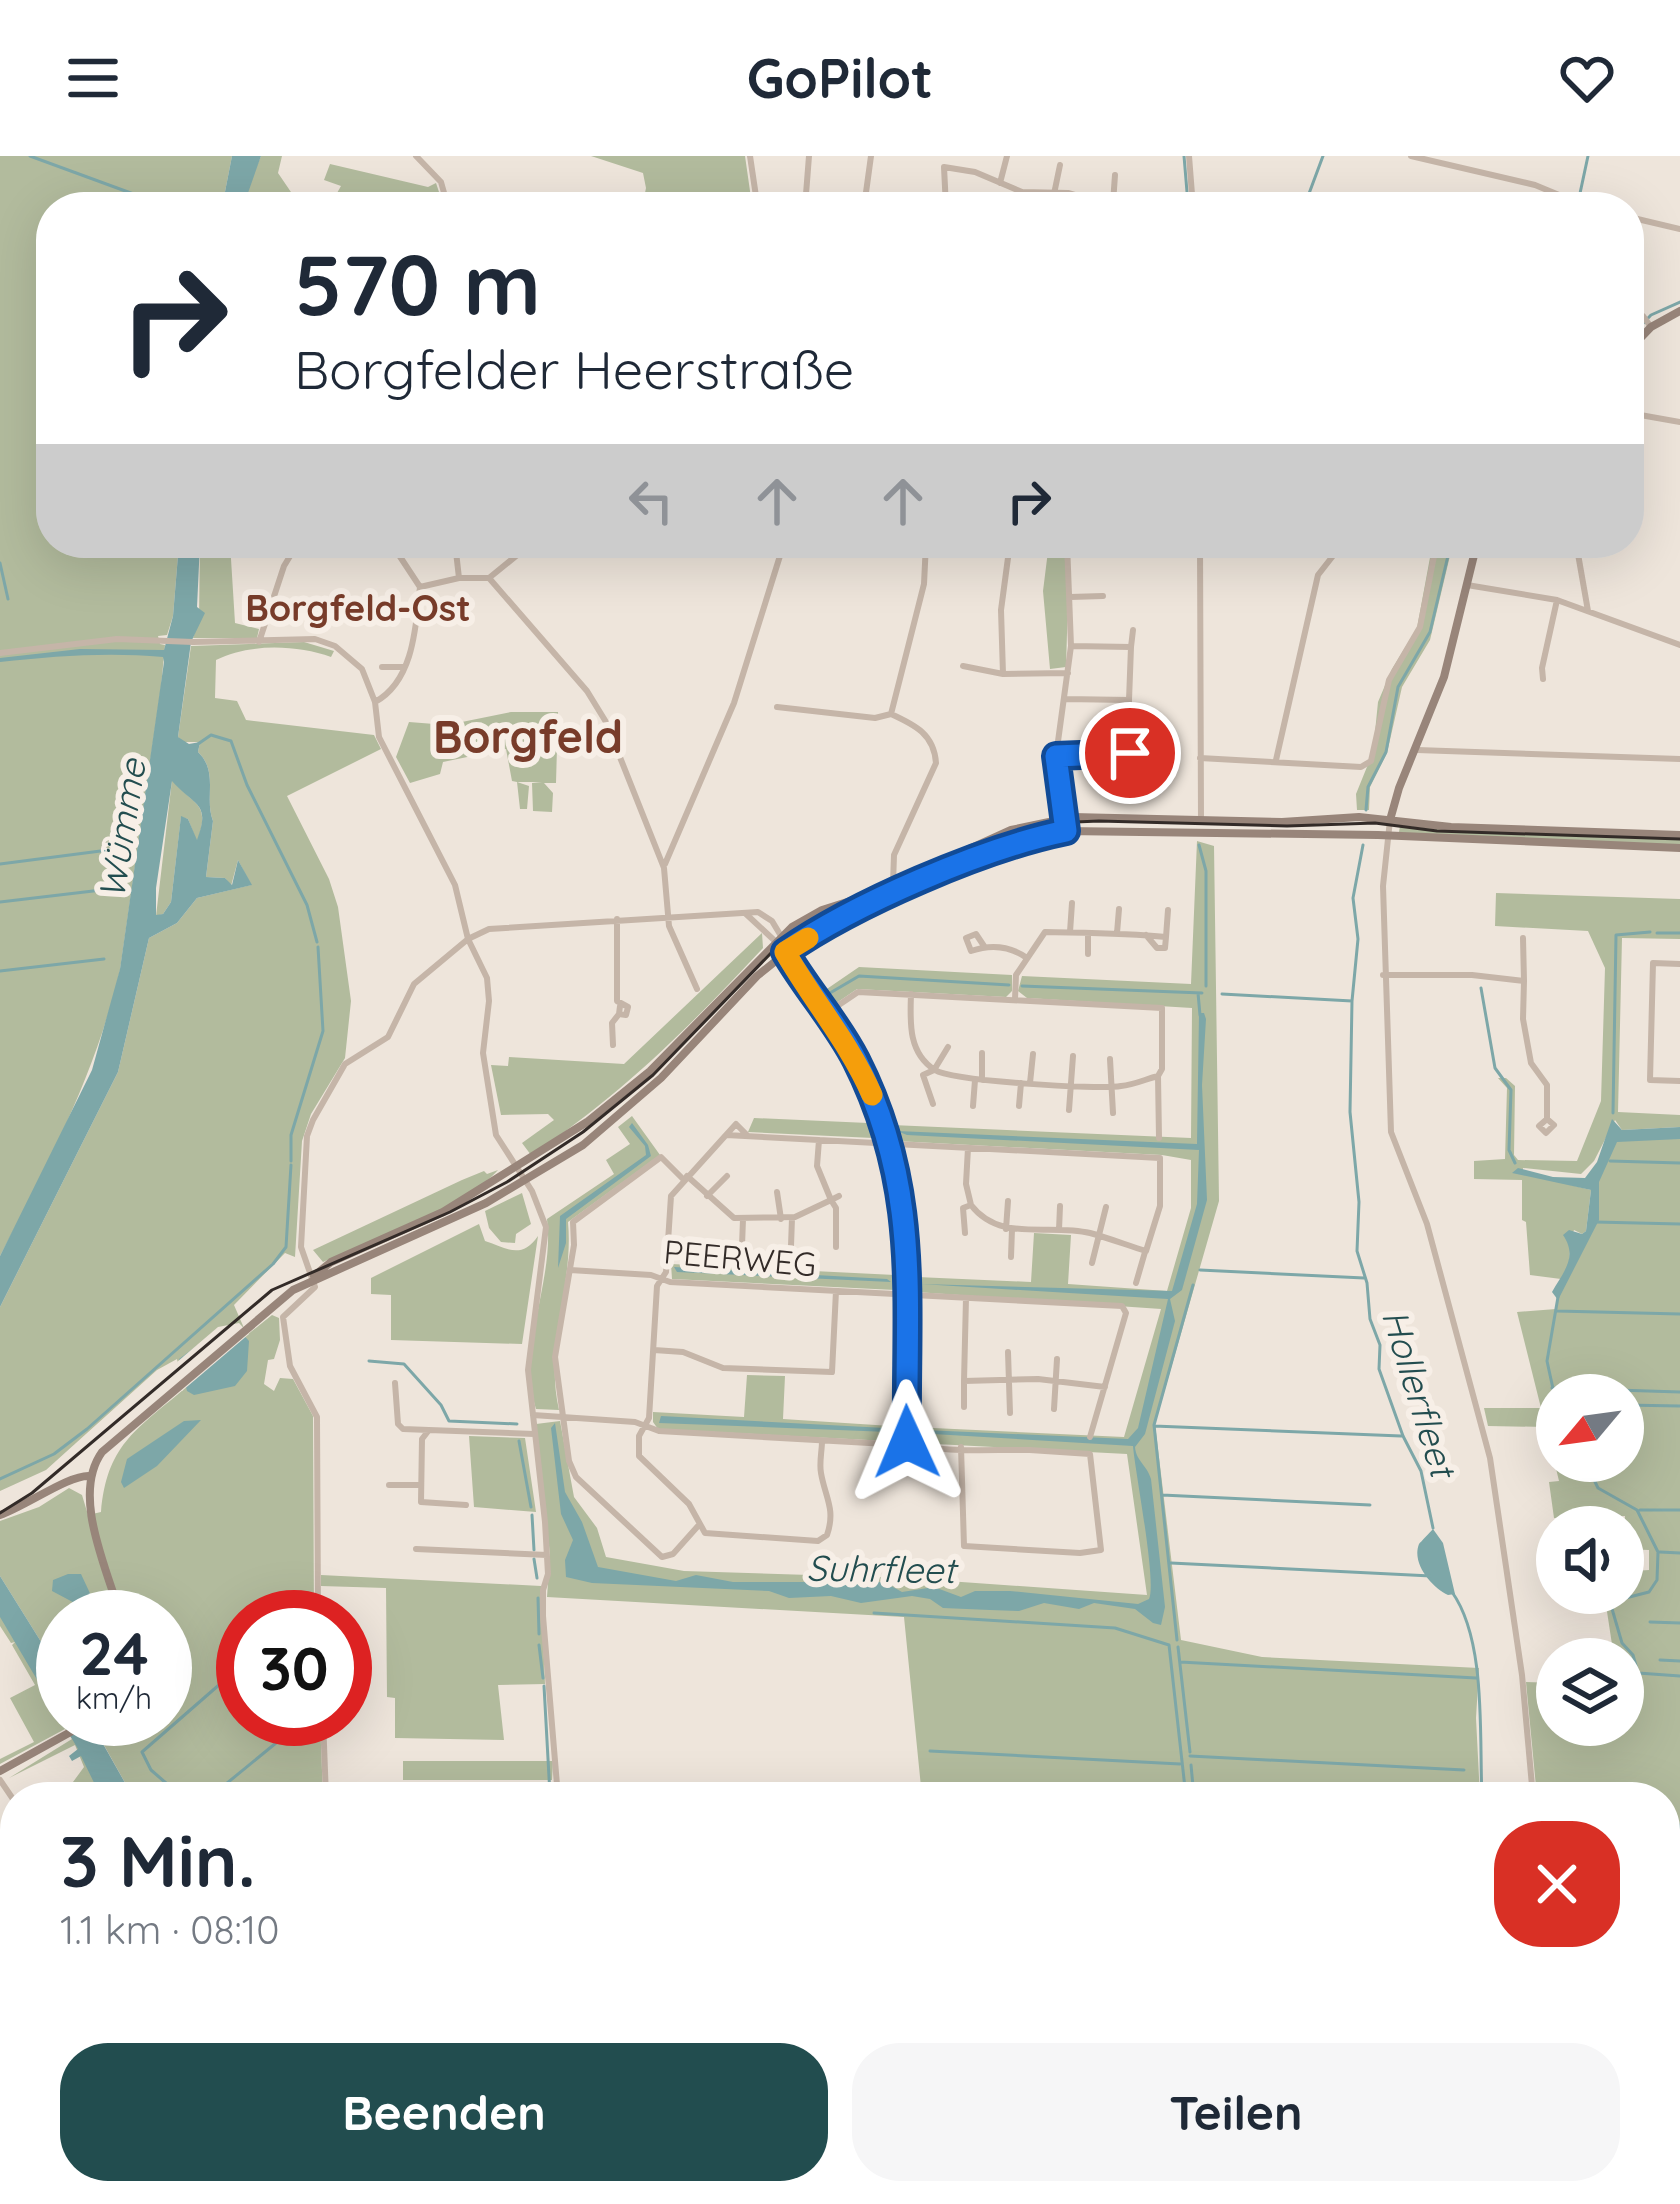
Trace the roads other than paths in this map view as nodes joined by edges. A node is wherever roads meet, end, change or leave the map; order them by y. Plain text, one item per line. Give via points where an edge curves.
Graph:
1 (416, 156) edge
2 (750, 156) edge
3 (808, 156) edge
4 (871, 156) edge
5 (944, 156) edge
6 (1007, 156) edge
7 (1189, 156) edge
8 (1411, 156) edge
9 (1060, 165) dead end
10 (944, 167) junction
11 (1115, 175) dead end
12 (1000, 183) junction
13 (444, 192) edge
14 (754, 192) edge
15 (806, 192) edge
16 (866, 192) edge
17 (945, 192) edge
18 (1022, 192) edge
19 (1054, 192) edge
20 (1114, 192) edge
21 (1191, 192) edge
22 (1552, 192) edge
23 (1644, 221) edge
24 (1680, 229) edge
25 (1680, 310) edge
26 (1644, 320) edge
27 (1647, 322) junction
28 (1644, 327) edge
29 (1644, 416) edge
30 (1680, 422) edge
31 (289, 558) edge
32 (401, 558) edge
33 (457, 558) edge
34 (512, 558) edge
35 (779, 558) edge
36 (925, 558) edge
37 (1008, 558) edge
38 (1067, 558) edge
39 (1200, 558) edge
40 (1331, 558) edge
41 (1433, 558) edge
42 (1473, 558) edge
43 (1579, 558) edge
44 (459, 578) junction
45 (489, 578) junction
46 (1467, 585) junction
47 (420, 586) junction
48 (1103, 596) dead end
49 (1070, 597) junction
50 (1557, 600) junction
51 (1588, 611) junction
52 (1133, 630) dead end
53 (259, 642) junction
54 (1680, 645) edge
55 (1071, 646) junction
56 (1131, 647) junction
57 (0, 652) edge
58 (963, 666) dead end
59 (382, 667) dead end
60 (404, 668) junction
61 (1068, 673) junction
62 (1003, 674) junction
63 (1543, 679) dead end
64 (1065, 699) junction
65 (1129, 700) junction
66 (375, 702) junction
67 (777, 707) dead end
68 (891, 714) junction
69 (1417, 750) junction
70 (1056, 756) junction
71 (1200, 758) junction
72 (1680, 759) edge
73 (1276, 760) junction
74 (1064, 818) junction
75 (1201, 820) junction
76 (1390, 820) junction
77 (1066, 831) junction
78 (1680, 835) edge
79 (1390, 836) junction
80 (1680, 848) edge
81 (664, 868) junction
82 (893, 884) junction
83 (1072, 903) dead end
84 (1119, 908) dead end
85 (1168, 910) dead end
86 (667, 916) junction
87 (617, 919) junction
88 (1070, 932) junction
89 (1118, 933) junction
90 (1088, 934) junction
91 (1523, 938) dead end
92 (468, 939) junction
93 (778, 939) junction
94 (984, 946) dead end
95 (785, 952) junction
96 (1088, 955) dead end
97 (1027, 958) junction
98 (1680, 964) edge
99 (1383, 975) junction
100 (1523, 981) junction
101 (698, 989) dead end
102 (911, 994) junction
103 (1015, 999) junction
104 (824, 1014) junction
105 (613, 1045) dead end
106 (949, 1047) dead end
107 (982, 1052) dead end
108 (1033, 1054) dead end
109 (1073, 1056) dead end
110 (1110, 1059) dead end
111 (934, 1070) junction
112 (1158, 1076) junction
113 (978, 1080) junction
114 (1680, 1081) edge
115 (1025, 1083) junction
116 (1069, 1084) junction
117 (1112, 1086) junction
118 (933, 1104) dead end
119 (973, 1106) dead end
120 (1019, 1106) dead end
121 (1069, 1110) dead end
122 (1113, 1113) dead end
123 (1547, 1119) dead end
124 (1159, 1138) dead end
125 (819, 1140) junction
126 (885, 1143) junction
127 (968, 1148) junction
128 (516, 1168) junction
129 (727, 1176) dead end
130 (685, 1177) junction
131 (526, 1182) junction
132 (778, 1192) dead end
133 (707, 1196) junction
134 (835, 1198) junction
135 (1008, 1201) dead end
136 (971, 1205) junction
137 (1060, 1206) dead end
138 (1106, 1207) dead end
139 (792, 1218) junction
140 (742, 1219) junction
141 (781, 1219) junction
142 (1009, 1229) junction
143 (1059, 1230) junction
144 (965, 1233) dead end
145 (1099, 1237) junction
146 (668, 1244) junction
147 (697, 1244) dead end
148 (742, 1246) dead end
149 (791, 1246) dead end
150 (836, 1247) dead end
151 (1146, 1250) junction
152 (1011, 1257) dead end
153 (1092, 1263) dead end
154 (570, 1270) junction
155 (314, 1277) junction
156 (662, 1279) junction
157 (1136, 1283) dead end
158 (836, 1291) junction
159 (905, 1294) junction
160 (966, 1298) junction
161 (270, 1307) junction
162 (284, 1317) junction
163 (654, 1350) junction
164 (1008, 1352) dead end
165 (1057, 1359) dead end
166 (964, 1381) junction
167 (1009, 1382) junction
168 (1057, 1383) junction
169 (395, 1384) dead end
170 (1105, 1387) junction
171 (964, 1407) dead end
172 (1054, 1409) dead end
173 (1010, 1412) dead end
174 (532, 1415) junction
175 (563, 1418) junction
176 (644, 1426) junction
177 (429, 1430) junction
178 (533, 1434) junction
179 (1090, 1437) dead end
180 (822, 1441) junction
181 (903, 1441) junction
182 (961, 1448) junction
183 (89, 1476) junction
184 (388, 1485) dead end
185 (422, 1485) junction
186 (466, 1505) dead end
187 (0, 1515) edge
188 (698, 1526) junction
189 (416, 1549) dead end
190 (547, 1555) junction
191 (113, 1590) edge
192 (318, 1590) edge
193 (46, 1746) edge
194 (324, 1746) edge
195 (0, 1775) edge
196 (325, 1782) edge
197 (557, 1782) edge
198 (1532, 1782) edge

1 - 13 street
2 - 14 street
3 - 15 street
4 - 16 street
5 - 10 street
6 - 12 street
7 - 21 street
8 - 22 street
9 - 19 street
10 - 12 street
10 - 17 street
11 - 20 street
12 - 18 street
23 - 24 street
25 - 27 main road
26 - 27 street
27 - 28 main road
29 - 30 street
31 - 53 street
32 - 47 street
33 - 44 street
34 - 45 street
35 - 81 street via 734,703
36 - 68 street
37 - 62 street
38 - 49 street
39 - 71 street
40 - 73 street via 1318,575
41 - 73 street via 1420,627 1390,680 1371,761 1361,767
42 - 46 main road
43 - 51 street
44 - 45 street
44 - 47 street
45 - 81 street via 597,706
46 - 50 street
46 - 69 main road
47 - 60 street
48 - 49 street
49 - 55 street
50 - 51 street
50 - 63 street
51 - 54 street
52 - 56 street
53 - 57 street via 76,642
53 - 66 street via 326,641 362,669
55 - 56 street
55 - 61 street
56 - 65 street
58 - 62 street
59 - 60 street
60 - 66 street
61 - 62 street
61 - 64 street
64 - 65 street
64 - 70 street
65 - 70 street via 1130,753
66 - 92 street via 379,737 454,885
67 - 68 street
68 - 82 street via 918,726 936,763 894,855
69 - 72 street
69 - 76 main road
70 - 74 street
71 - 73 street
71 - 75 street
74 - 75 main road
74 - 77 street
74 - 82 main road via 1011,830
75 - 76 main road
76 - 78 main road
76 - 79 street
77 - 79 main road
77 - 95 main road via 938,874
79 - 80 main road
79 - 99 street
81 - 86 street
82 - 93 main road via 822,910
83 - 88 street
84 - 89 street
85 - 89 street via 1166,937
86 - 87 street
86 - 93 street via 743,913
86 - 101 street
87 - 92 street via 495,928
87 - 105 street
88 - 90 street
88 - 97 street via 1045,932
89 - 90 street
90 - 96 street
91 - 100 street
92 - 128 street via 487,978 483,1053 493,1121
92 - 155 street via 414,984 388,1037 345,1064 313,1120 301,1247
93 - 95 main road
93 - 128 main road via 650,1071
94 - 97 street
95 - 104 street
95 - 131 main road via 636,1101
97 - 103 street
98 - 114 street via 1653,963 1650,1080
99 - 100 street
99 - 198 street via 1391,1132 1427,1224 1490,1458
100 - 123 street via 1523,1019 1531,1063 1547,1085
102 - 103 street
102 - 104 street via 858,992
102 - 111 street via 911,1035
103 - 112 street via 1162,1008
104 - 126 street
106 - 111 street
107 - 113 street
108 - 115 street
109 - 116 street
110 - 117 street
111 - 113 street
111 - 118 street via 923,1075
112 - 117 street
112 - 124 street
113 - 115 street
113 - 119 street
115 - 116 street
115 - 120 street
116 - 117 street
116 - 121 street
117 - 122 street
125 - 126 street
125 - 130 street via 726,1135
125 - 134 street via 817,1166
126 - 127 street
126 - 159 street via 907,1227
127 - 136 street
127 - 151 street via 1160,1158 1160,1206
128 - 131 street
128 - 155 main road
129 - 133 street
130 - 133 street
130 - 146 street via 670,1196
130 - 154 street via 661,1157 573,1222
131 - 155 main road
131 - 174 street via 547,1236 528,1370
132 - 141 street
133 - 140 street
134 - 139 street
134 - 150 street
135 - 142 street
136 - 142 street
136 - 144 street via 963,1208
137 - 143 street
138 - 145 street
139 - 141 street
139 - 149 street
140 - 141 street
140 - 148 street
142 - 143 street
142 - 152 street
143 - 145 street
145 - 151 street
145 - 153 street
146 - 147 street
146 - 156 street
151 - 157 street
154 - 156 street, PEERWEG
154 - 175 street via 554,1357
155 - 161 main road
155 - 162 street via 312,1294
156 - 158 street, PEERWEG
156 - 163 street
158 - 159 street, PEERWEG
158 - 163 street via 832,1372 723,1368
159 - 160 street, PEERWEG
159 - 181 street
160 - 166 street
160 - 170 street, PEERWEG via 1122,1306
161 - 162 main road
161 - 183 main road via 102,1451
162 - 192 street via 290,1366 317,1417
163 - 176 street
164 - 167 street
165 - 168 street
166 - 167 street
166 - 171 street
167 - 168 street
167 - 173 street
168 - 170 street
168 - 172 street
169 - 177 street via 398,1424
170 - 179 street
174 - 175 street
174 - 178 street
175 - 176 street
175 - 188 street via 571,1470 662,1557
176 - 180 street
176 - 188 street via 639,1456 697,1513
177 - 178 street
177 - 185 street
178 - 190 street
180 - 181 street
180 - 188 street via 832,1515 824,1539 710,1535
181 - 182 street
182 - 182 street via 1090,1454 1101,1550 964,1546
183 - 187 main road via 71,1477
183 - 191 main road
184 - 185 street
185 - 186 street via 421,1502
189 - 190 street
190 - 197 street via 543,1616
193 - 195 main road
194 - 196 street

